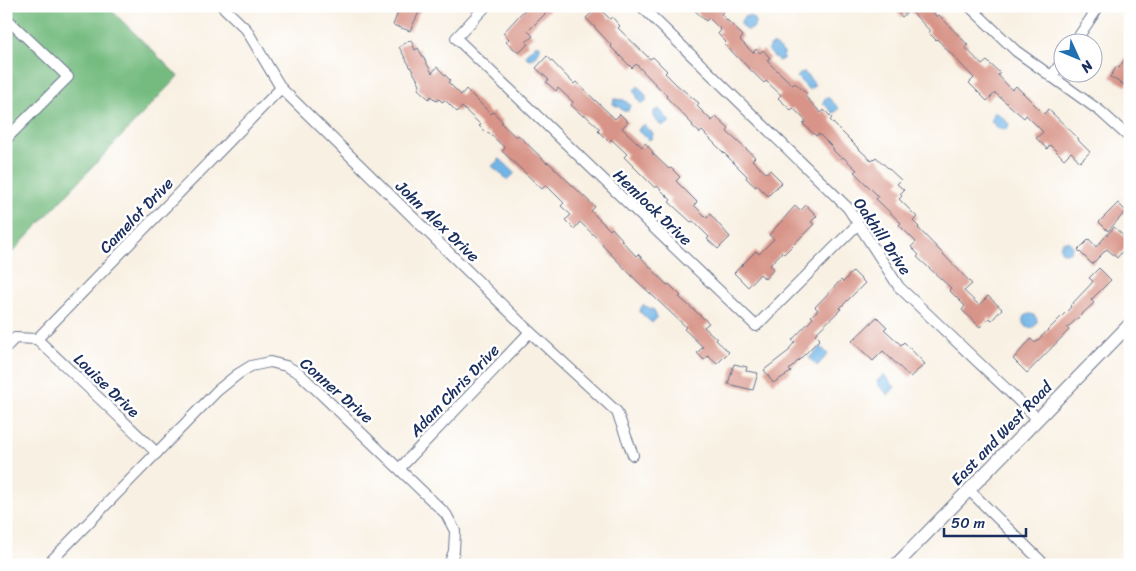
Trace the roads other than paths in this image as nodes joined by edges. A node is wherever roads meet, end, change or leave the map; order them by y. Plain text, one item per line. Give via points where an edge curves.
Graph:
1 (222, 6) edge
2 (486, 6) edge
3 (641, 6) edge
4 (969, 6) edge
5 (1099, 6) edge
6 (6, 18) edge
7 (1082, 32) edge
8 (1054, 74) edge
9 (1052, 77) junction
10 (281, 88) junction
11 (1130, 138) edge
12 (6, 139) edge
13 (858, 224) junction
14 (1130, 324) edge
15 (530, 332) junction
16 (37, 339) junction
17 (6, 347) edge
18 (1038, 419) junction
19 (157, 453) junction
20 (633, 455) dead end
21 (400, 468) junction
22 (969, 490) junction
23 (52, 560) dead end
24 (449, 565) edge
25 (896, 565) edge
26 (1045, 565) edge

1 - 10 street, John Alex Drive via 246,29
2 - 13 street, Hemlock Drive via 456,38 756,326
3 - 13 street, Oakhill Drive via 848,208
4 - 9 street via 1016,50
5 - 7 street
6 - 12 street via 68,77
8 - 9 street
9 - 11 street via 1100,111
10 - 15 street, John Alex Drive
10 - 16 street, Camelot Drive
13 - 18 street, Oakhill Drive via 899,287
14 - 18 street, East and West Road
15 - 20 street, John Alex Drive via 618,412
15 - 21 street, Adam Chris Drive
16 - 17 street via 15,338
16 - 19 street, Louise Drive
18 - 22 street, East and West Road
19 - 21 street, Conner Drive via 217,391 251,366 270,362 299,373
19 - 23 street, Conner Drive
21 - 24 street, Conner Drive via 446,514 455,530 454,551
22 - 25 street, East and West Road
22 - 26 street

